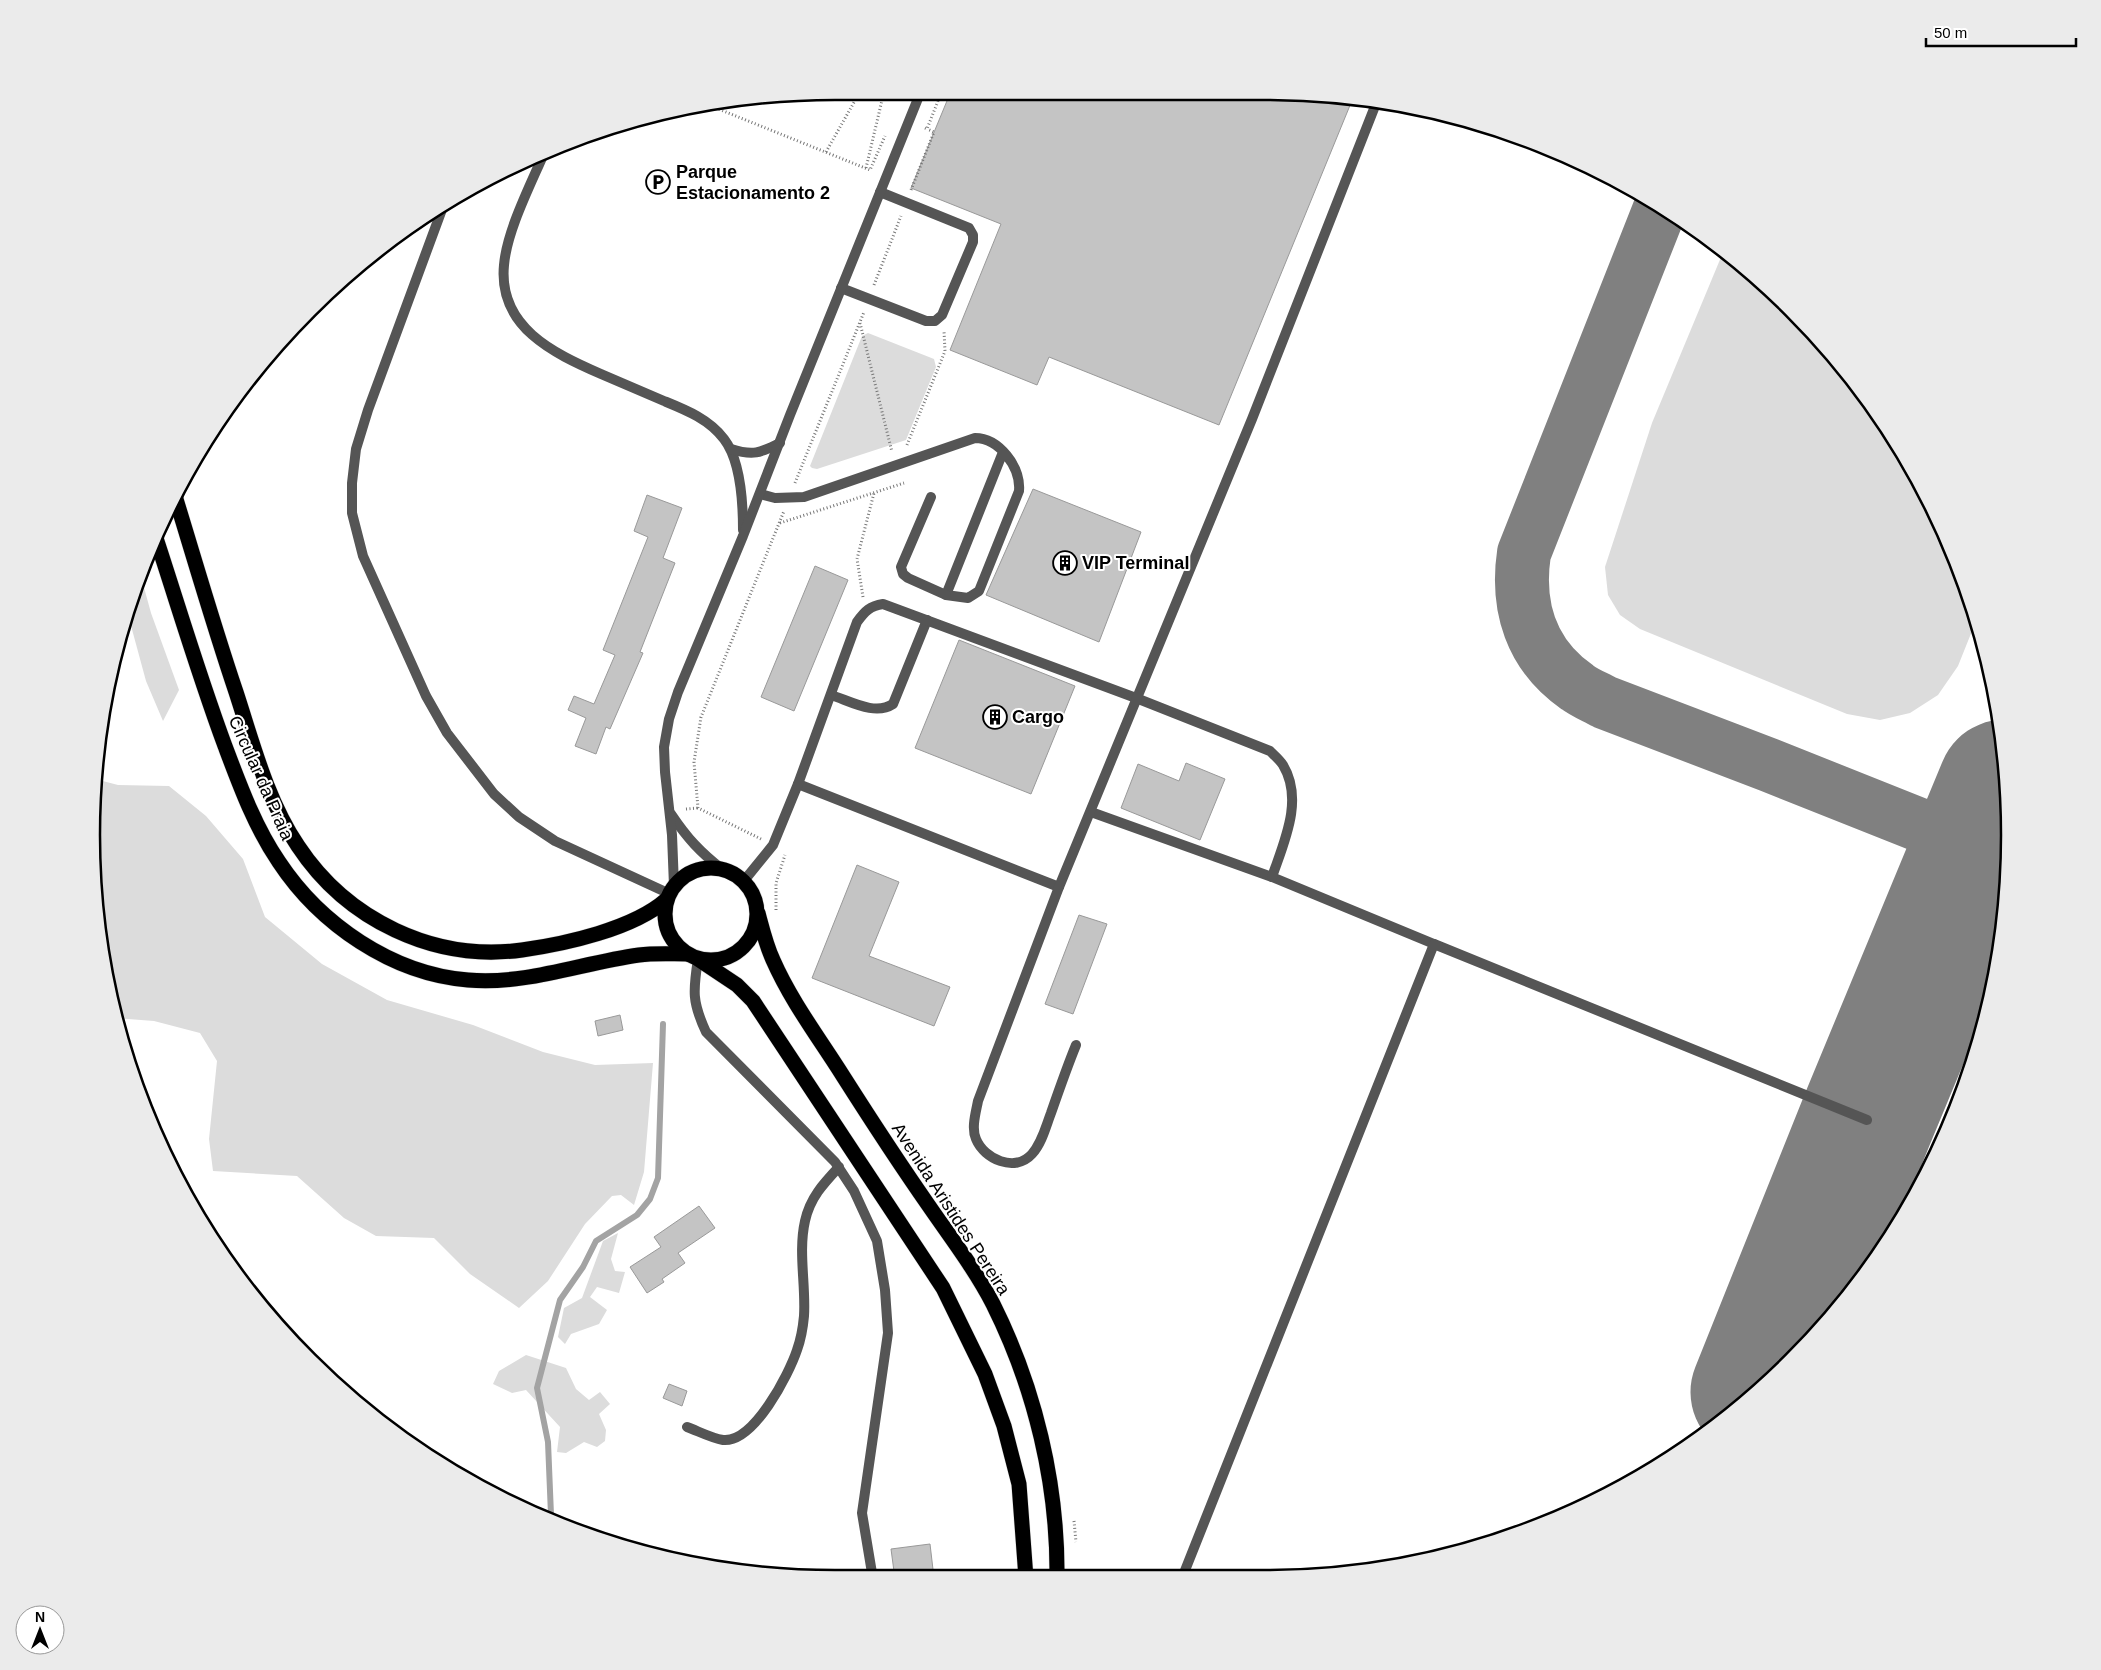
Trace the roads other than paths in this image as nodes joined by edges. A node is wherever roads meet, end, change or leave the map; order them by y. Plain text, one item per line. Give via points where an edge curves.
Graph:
1 (917, 100) edge
2 (1374, 108) edge
3 (539, 163) edge
4 (880, 192) junction
5 (440, 216) edge
6 (841, 288) junction
7 (780, 443) junction
8 (731, 449) junction
9 (1003, 452) junction
10 (760, 494) junction
11 (931, 496) dead end
12 (178, 506) edge
13 (743, 536) junction
14 (159, 547) edge
15 (946, 595) junction
16 (927, 620) junction
17 (831, 695) junction
18 (1136, 698) junction
19 (798, 784) junction
20 (669, 811) junction
21 (1090, 812) junction
22 (723, 870) junction
23 (1272, 877) junction
24 (743, 882) junction
25 (1059, 887) junction
26 (670, 894) junction
27 (758, 913) junction
28 (1434, 944) junction
29 (692, 957) junction
30 (1076, 1045) dead end
31 (1867, 1120) dead end
32 (839, 1167) junction
33 (687, 1427) dead end
34 (872, 1570) edge
35 (1025, 1570) edge
36 (1057, 1570) edge
37 (1185, 1570) edge

1 - 4 street
2 - 18 street via 1252,419
3 - 8 street via 514,226 504,264 506,297 514,312 536,339 554,352 695,415 714,427
4 - 6 street
4 - 6 street via 969,228 973,242 942,315 935,321 926,321
5 - 26 street via 356,449 352,513 363,556 426,696 447,732 494,794 519,817 555,840
6 - 7 street
7 - 8 street via 755,454
7 - 10 street
8 - 13 street via 743,504
9 - 10 street via 986,438 975,438 804,496 775,498
9 - 15 street
9 - 15 street via 1017,471 1019,491 979,591 968,598
10 - 13 street
11 - 15 street via 901,567 908,578
12 - 26 highway, Circular da Praia via 263,774 297,846 344,898 404,936 468,952 504,952 548,946 596,934 656,909
13 - 20 street via 669,718 664,748
14 - 29 highway, Circular da Praia via 212,711 259,829 303,895 330,920 395,961 425,972 467,980 508,980 553,974 639,955
16 - 17 street via 893,704 881,710 872,709
16 - 17 street via 883,604 866,610 857,622
16 - 18 street
17 - 19 street
18 - 21 street
18 - 23 street via 1270,751 1283,763 1293,802 1290,823
19 - 24 street via 772,845
19 - 25 street
20 - 22 street via 686,837
20 - 26 street via 672,835
21 - 23 street
21 - 25 street
22 - 24 highway via 738,876
22 - 26 highway via 697,870 684,876
23 - 28 street
24 - 27 highway via 755,899
25 - 30 street via 978,1101 975,1137 988,1155 1004,1162 1016,1162 1026,1160 1032,1154
26 - 29 highway via 664,913 665,925 677,947
27 - 29 highway via 756,926 743,948 722,959 710,961
27 - 36 highway, Avenida Aristides Pereira via 772,958 792,997 886,1144 966,1259 992,1303 1013,1349 1045,1454 1057,1542
28 - 31 street
28 - 37 street
29 - 32 street via 693,991 706,1032
29 - 35 highway via 737,986 753,1001 943,1288 985,1374 1004,1426 1019,1484
32 - 33 street via 811,1200 805,1221 802,1242 804,1315 798,1349 784,1380 749,1429 736,1436 724,1440
32 - 34 street via 877,1241 886,1307 888,1334 862,1513

